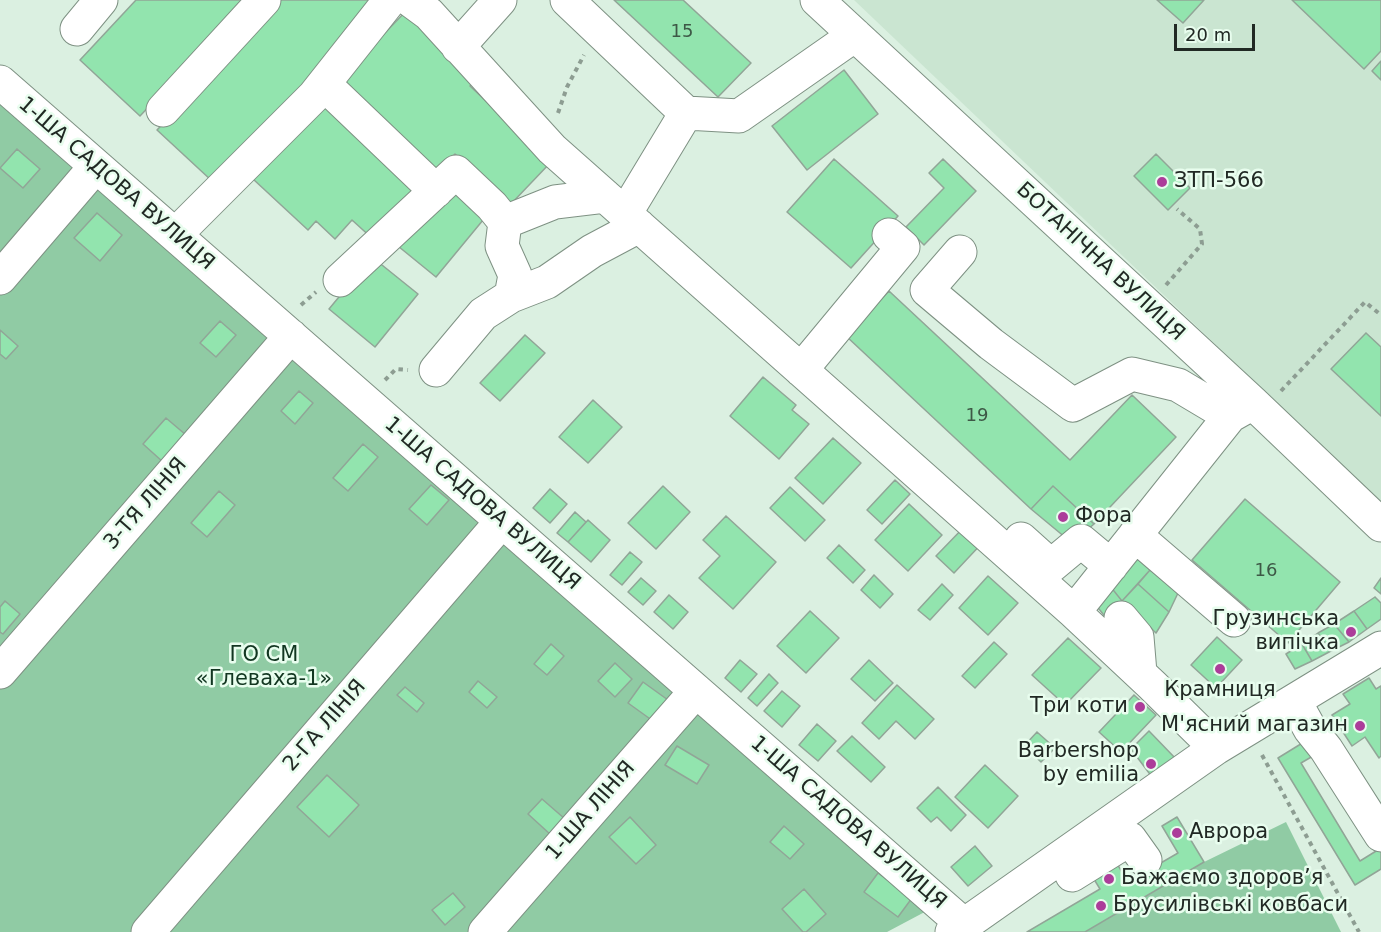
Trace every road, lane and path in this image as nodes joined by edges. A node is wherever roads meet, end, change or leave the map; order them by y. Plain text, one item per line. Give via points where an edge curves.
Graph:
1 (101, 0) edge
2 (264, 0) edge
3 (390, 0) edge
4 (410, 0) edge
5 (500, 0) edge
6 (567, 0) edge
7 (817, 0) edge
8 (77, 28) dead end
9 (601, 32) junction
10 (855, 35) junction
11 (458, 47) junction
12 (0, 82) edge
13 (324, 84) junction
14 (163, 110) dead end
15 (686, 113) junction
16 (549, 146) junction
17 (96, 166) junction
18 (436, 191) junction
19 (1177, 209) dead end
20 (623, 212) junction
21 (505, 222) junction
22 (175, 235) junction
23 (889, 236) dead end
24 (960, 252) dead end
25 (0, 278) edge
26 (340, 280) joint
27 (511, 296) junction
28 (1148, 307) junction
29 (1381, 315) edge
30 (287, 333) junction
31 (436, 370) joint
32 (801, 370) junction
33 (367, 402) junction
34 (1241, 410) junction
35 (502, 521) junction
36 (1381, 525) edge
37 (1135, 535) junction
38 (1015, 542) junction
39 (1111, 566) junction
40 (1074, 612) junction
41 (1121, 618) dead end
42 (1234, 620) dead end
43 (1381, 648) edge
44 (0, 672) edge
45 (1140, 673) junction
46 (696, 691) junction
47 (1295, 702) junction
48 (1252, 727) junction
49 (1216, 748) junction
50 (1371, 796) edge
51 (1381, 835) edge
52 (971, 927) edge
53 (148, 932) edge
54 (485, 932) edge
55 (1359, 932) edge

1 - 8 street
2 - 14 street
3 - 13 street
4 - 11 street via 429,14
5 - 11 street
6 - 9 street
7 - 10 street, БОТАНІЧНА ВУЛИЦЯ
9 - 15 street
9 - 16 path via 567,87
10 - 15 street via 739,116
10 - 28 street, БОТАНІЧНА ВУЛИЦЯ
11 - 16 street
12 - 17 street, 1-ША САДОВА ВУЛИЦЯ
13 - 18 street
13 - 22 street
15 - 20 street
16 - 20 street
17 - 22 street, 1-ША САДОВА ВУЛИЦЯ
17 - 25 street
18 - 21 street via 456,172
18 - 26 street
19 - 28 path via 1200,229 1202,244
20 - 21 street via 555,202
20 - 27 street via 592,251 548,282
20 - 32 street
21 - 27 street via 502,246 515,275
22 - 30 street, 1-ША САДОВА ВУЛИЦЯ
23 - 32 street via 903,247
24 - 34 street via 927,290 1073,405 1132,374 1178,385
26 - 30 path via 323,285 299,308
27 - 31 street via 483,314
28 - 34 street, БОТАНІЧНА ВУЛИЦЯ
29 - 34 path via 1365,302 1281,391
30 - 33 street, 1-ША САДОВА ВУЛИЦЯ
30 - 44 street, 3-ТЯ ЛІНІЯ
31 - 33 path via 396,369
32 - 38 street
33 - 35 street, 1-ША САДОВА ВУЛИЦЯ
34 - 36 street, БОТАНІЧНА ВУЛИЦЯ
34 - 37 street
35 - 46 street, 1-ША САДОВА ВУЛИЦЯ
35 - 53 street, 2-ГА ЛІНІЯ
37 - 39 street
37 - 42 street
38 - 39 street via 1052,567 1081,541
38 - 40 street
39 - 40 street
40 - 45 street
41 - 45 street via 1137,637
43 - 47 street
45 - 49 street
46 - 52 street, 1-ША САДОВА ВУЛИЦЯ
46 - 54 street, 1-ША ЛІНІЯ
47 - 48 street
47 - 50 street via 1326,749
48 - 49 street
48 - 55 path via 1256,744
49 - 52 street via 1131,839 1039,885
50 - 51 street

